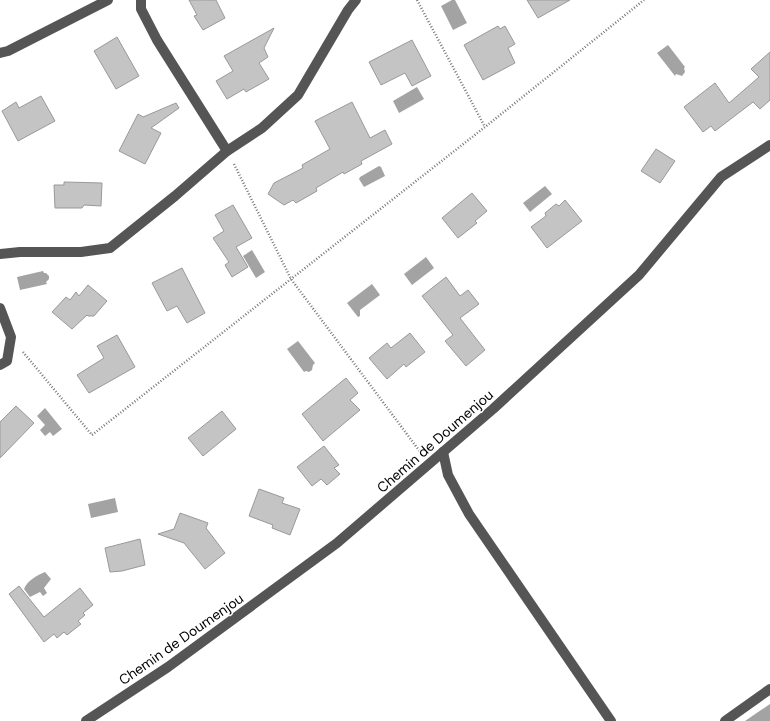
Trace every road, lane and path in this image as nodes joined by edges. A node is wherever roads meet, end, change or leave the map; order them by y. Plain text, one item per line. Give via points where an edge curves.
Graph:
1 (108, 0) edge
2 (141, 0) edge
3 (356, 0) edge
4 (417, 0) edge
5 (644, 0) edge
6 (0, 53) edge
7 (485, 128) junction
8 (770, 145) edge
9 (227, 151) junction
10 (0, 257) edge
11 (291, 278) junction
12 (0, 308) edge
13 (11, 337) junction
14 (0, 365) edge
15 (443, 452) junction
16 (430, 464) junction
17 (770, 689) edge
18 (86, 721) edge
19 (611, 721) edge
20 (725, 721) edge

1 - 6 street
2 - 9 street via 141,9 157,40
3 - 9 street via 298,95 262,128
4 - 7 path
5 - 7 path
7 - 11 path
8 - 15 street, Chemin de Doumenjou via 721,177 639,275
9 - 10 street via 110,248 82,252 20,252
9 - 11 path
11 - 13 path via 92,435
11 - 16 path
12 - 13 street
13 - 14 street via 7,361
15 - 16 street, Chemin de Doumenjou
15 - 19 street via 448,475 469,514
16 - 18 street, Chemin de Doumenjou via 337,543 168,668
17 - 20 street

